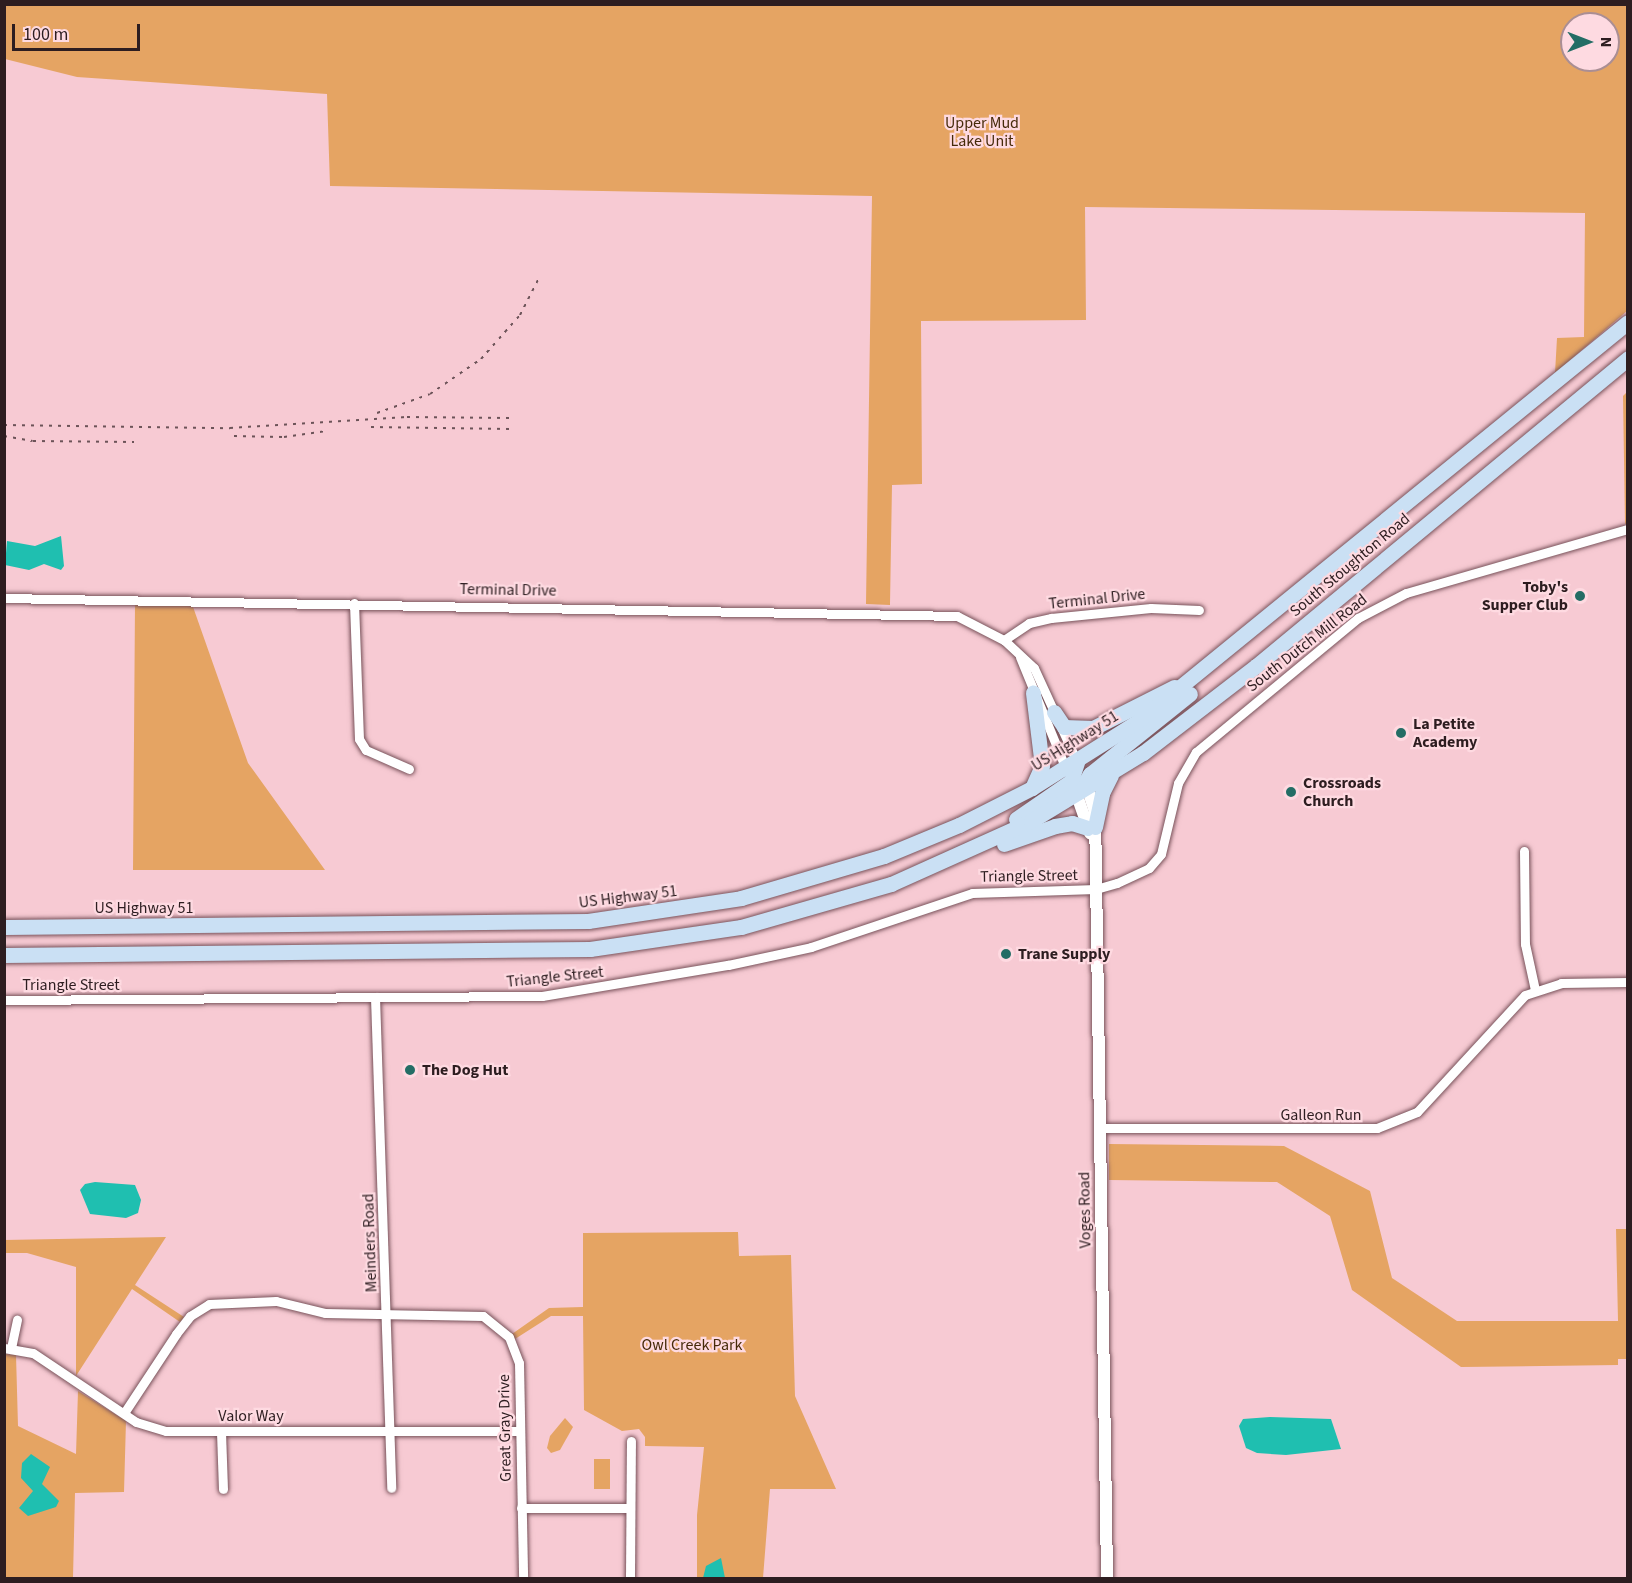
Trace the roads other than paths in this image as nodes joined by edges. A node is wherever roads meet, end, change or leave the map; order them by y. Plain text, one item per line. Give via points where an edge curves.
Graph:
1 (1628, 322) edge
2 (1628, 358) edge
3 (1628, 529) edge
4 (4, 598) edge
5 (354, 603) junction
6 (1199, 610) dead end
7 (1004, 640) junction
8 (1020, 657) junction
9 (1211, 666) junction
10 (1198, 676) junction
11 (1033, 693) junction
12 (1054, 712) junction
13 (409, 770) dead end
14 (1111, 775) junction
15 (1077, 780) junction
16 (1032, 788) junction
17 (1093, 832) junction
18 (1524, 851) dead end
19 (956, 858) junction
20 (1096, 890) junction
21 (4, 927) edge
22 (4, 955) edge
23 (1628, 982) edge
24 (1535, 990) junction
25 (375, 997) junction
26 (4, 1000) edge
27 (1100, 1128) junction
28 (387, 1314) junction
29 (17, 1320) dead end
30 (8, 1348) edge
31 (124, 1413) junction
32 (520, 1431) junction
33 (221, 1432) junction
34 (389, 1432) junction
35 (630, 1441) dead end
36 (391, 1488) dead end
37 (223, 1489) dead end
38 (521, 1508) junction
39 (630, 1508) junction
40 (523, 1578) edge
41 (630, 1578) edge
42 (1107, 1578) edge

1 - 9 main road, South Stoughton Road
2 - 14 main road, South Stoughton Road via 1206,706
3 - 20 street, South Dutch Mill Road via 1406,593 1358,618 1196,752 1178,783 1166,840 1156,861 1134,877
4 - 5 street, Terminal Drive
5 - 7 street, Terminal Drive via 928,613 968,620
5 - 13 street via 359,739 366,750
6 - 7 street, Terminal Drive via 1151,608 1050,618 1029,623
7 - 8 street, Terminal Drive
8 - 11 street, Terminal Drive
8 - 12 street, Terminal Drive via 1034,668
9 - 10 main road, South Stoughton Road
9 - 15 main road via 1206,680 1165,717
10 - 12 main road via 1093,728 1064,727
10 - 15 main road, US Highway 51
11 - 15 street, Terminal Drive
11 - 16 main road via 1042,766
12 - 15 street, Terminal Drive
14 - 15 main road, South Stoughton Road
14 - 17 main road via 1102,793
15 - 16 main road, US Highway 51
15 - 17 street, Voges Road
15 - 19 main road
16 - 21 main road, US Highway 51 via 959,825 852,868 764,893 656,914 533,924
17 - 19 main road via 1072,823 1055,826
17 - 20 street, Voges Road
18 - 24 street via 1525,944
19 - 22 main road via 855,897 781,918 628,946 551,952
20 - 25 street, Triangle Street via 972,893 811,947 585,991 510,998
20 - 27 street, Voges Road
23 - 24 street, Galleon Run via 1561,983
24 - 27 street, Galleon Run via 1505,1013 1417,1112 1388,1125 1366,1131
25 - 26 street, Triangle Street
25 - 28 street, Meinders Road
27 - 42 street, Voges Road
28 - 31 street, Great Gray Drive via 325,1313 276,1301 209,1304 183,1325
28 - 32 street, Great Gray Drive via 475,1314 499,1326 517,1354
28 - 34 street, Meinders Road
29 - 30 street
30 - 31 street, Valor Way via 33,1353
31 - 33 street, Valor Way via 145,1426 166,1431
32 - 34 street, Valor Way
32 - 38 street, Great Gray Drive
33 - 34 street, Valor Way
33 - 37 street
34 - 36 street, Meinders Road
35 - 39 street
38 - 39 street
38 - 40 street, Great Gray Drive
39 - 41 street

